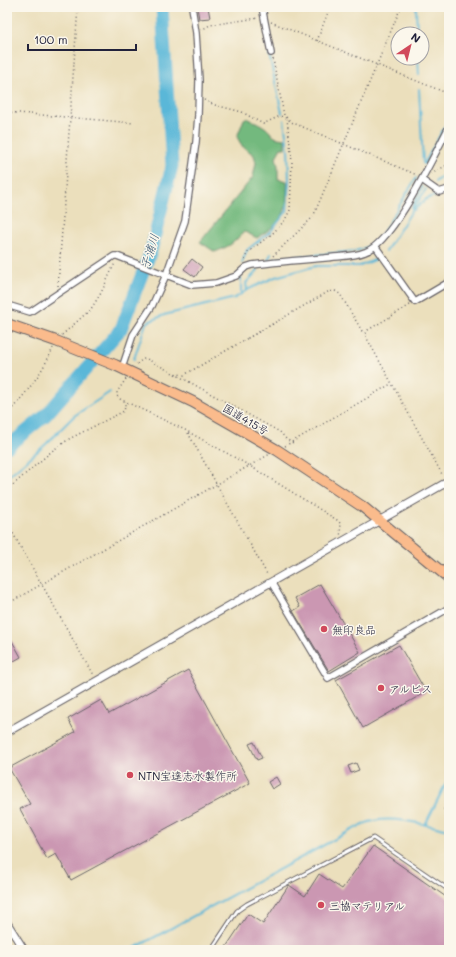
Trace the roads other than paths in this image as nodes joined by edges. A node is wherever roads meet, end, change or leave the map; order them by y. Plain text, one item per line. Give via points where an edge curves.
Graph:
1 (192, 7) edge
2 (262, 7) edge
3 (271, 53) road end
4 (449, 127) edge
5 (422, 179) junction
6 (449, 189) edge
7 (376, 247) junction
8 (165, 275) junction
9 (449, 282) edge
10 (7, 305) edge
11 (7, 324) edge
12 (118, 366) junction
13 (448, 482) edge
14 (379, 520) junction
15 (449, 578) edge
16 (271, 582) junction
17 (449, 608) edge
18 (7, 732) edge
19 (449, 890) edge
20 (7, 923) edge
21 (24, 950) edge
22 (211, 950) edge

1 - 8 street via 196,33 198,98 196,142 185,221
2 - 3 street
4 - 5 street
5 - 6 street via 439,192
5 - 7 street via 390,232
7 - 8 street via 346,256 252,265 236,276 216,283 192,285
7 - 9 street via 415,302
8 - 10 street via 117,256 30,312
8 - 12 street via 152,306 133,335
11 - 12 highway, 国道415号
12 - 14 highway, 国道415号 via 193,402 277,450
13 - 14 street
14 - 15 highway, 国道415号
14 - 16 street
16 - 17 street via 328,678
16 - 18 street
19 - 22 lane via 373,838 247,904 237,911
20 - 21 street

